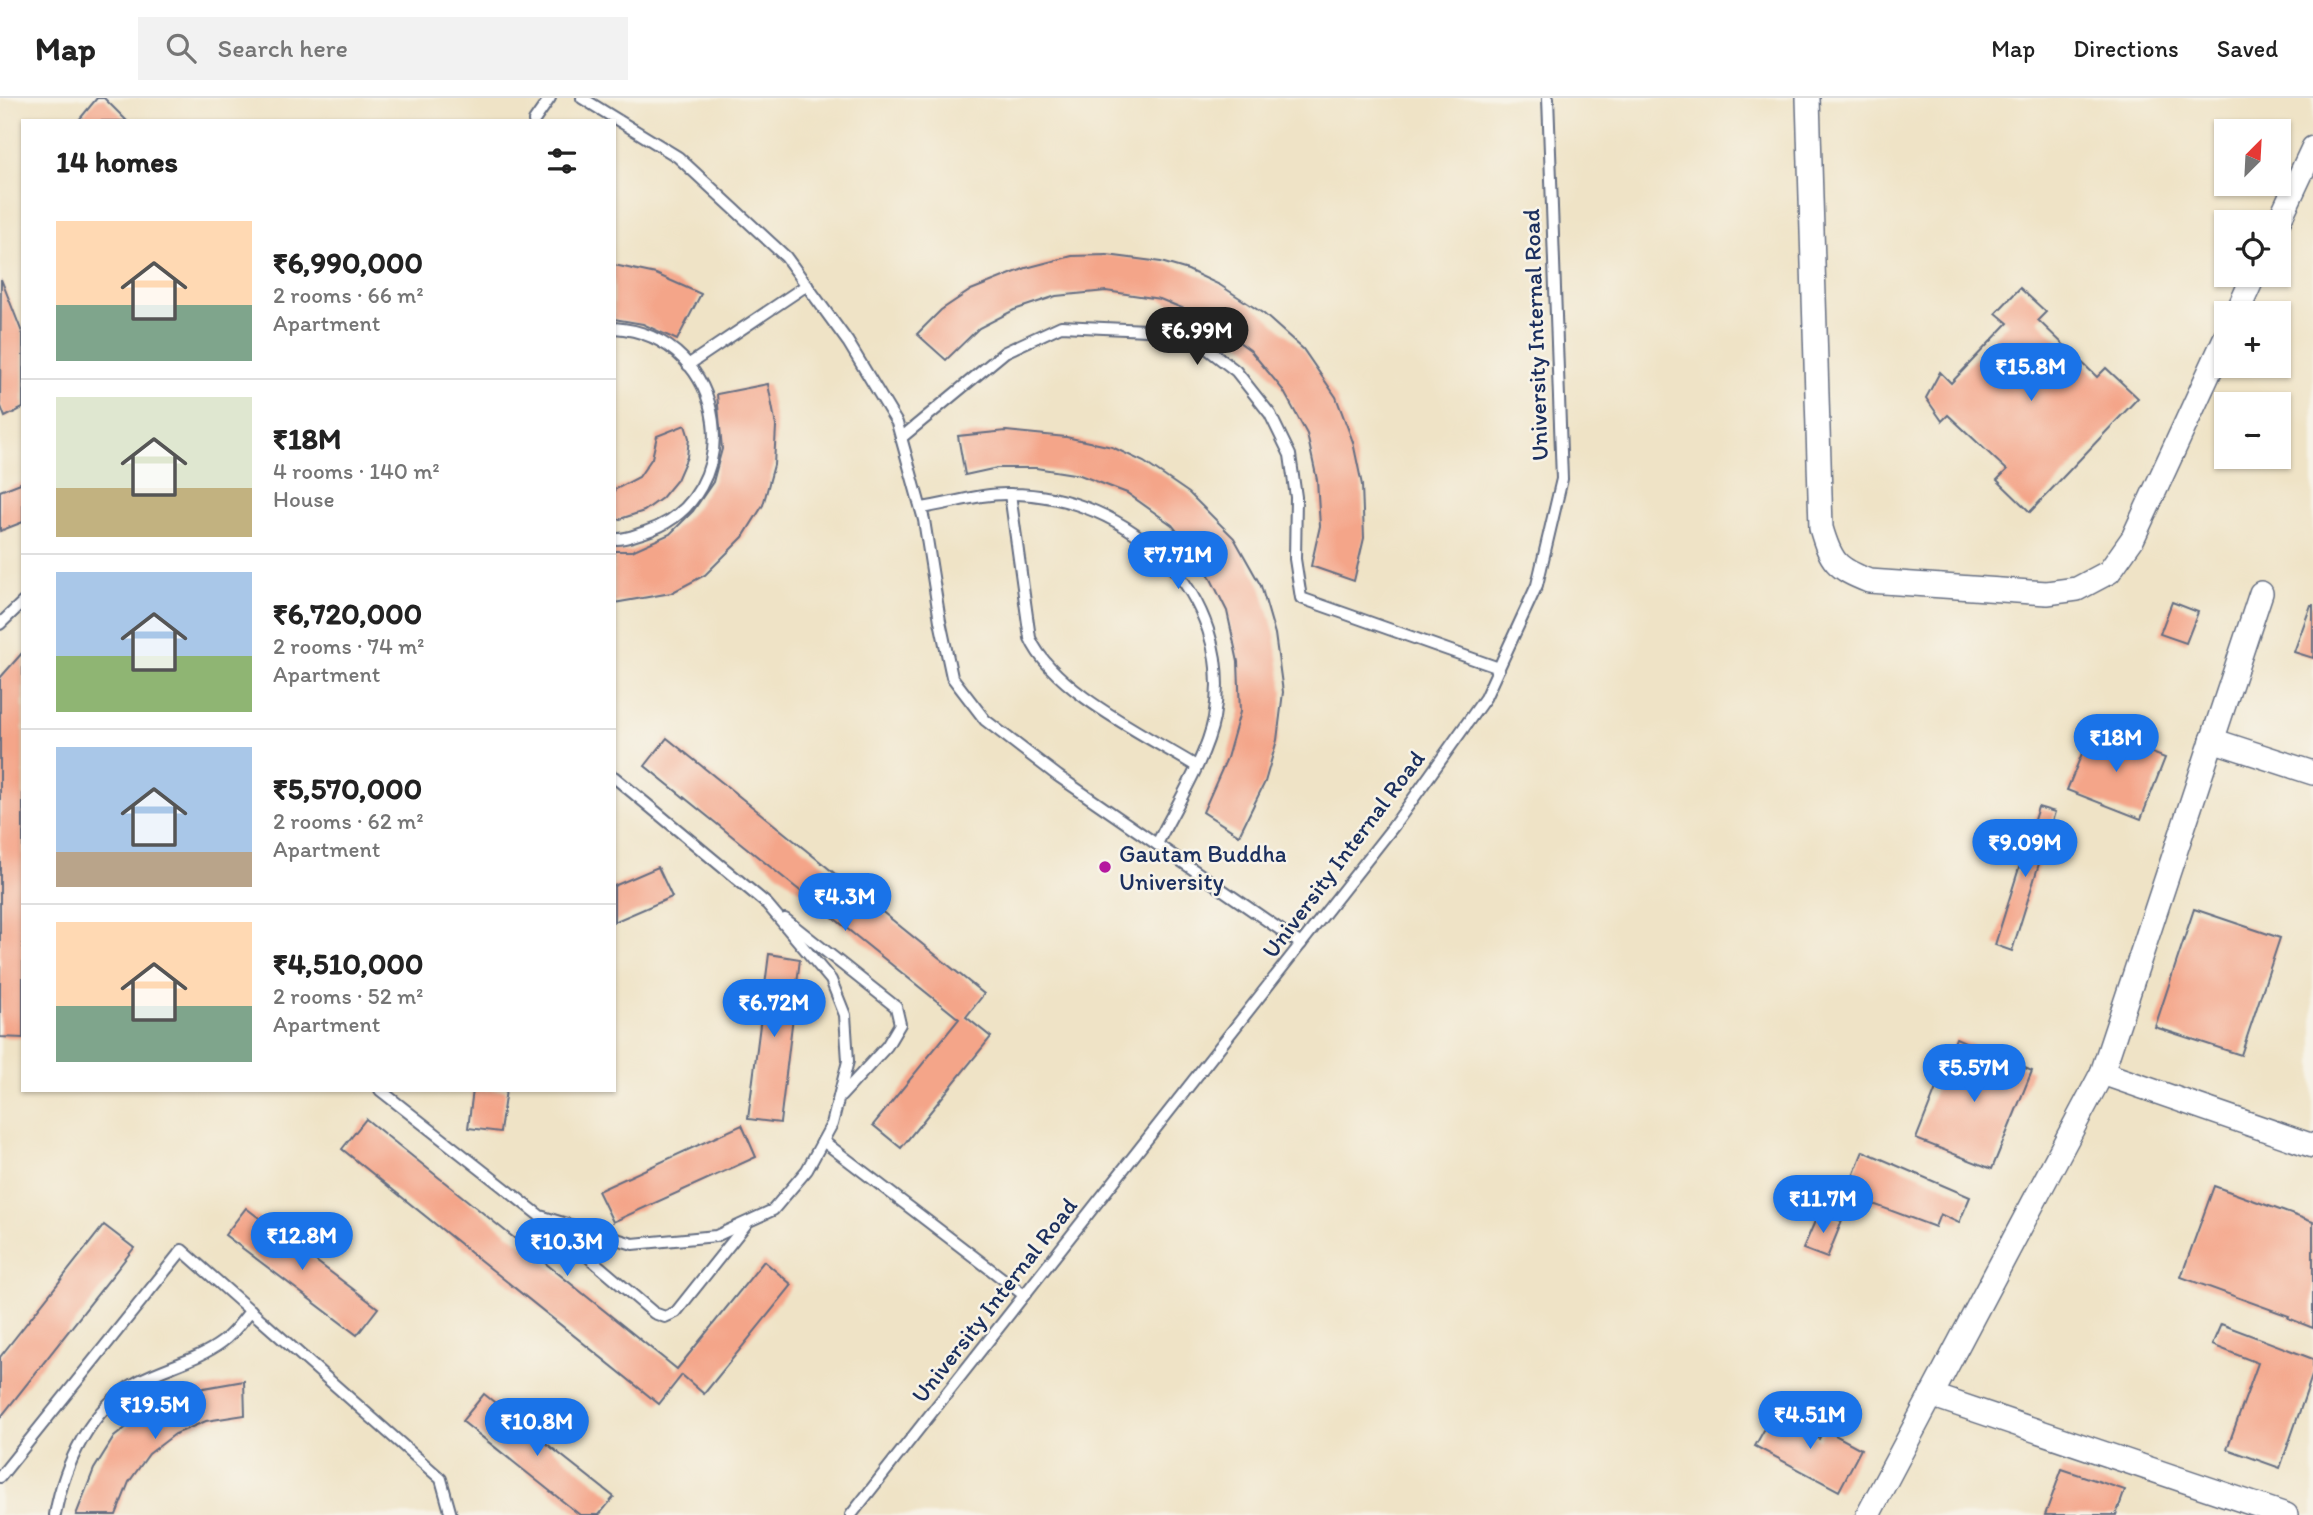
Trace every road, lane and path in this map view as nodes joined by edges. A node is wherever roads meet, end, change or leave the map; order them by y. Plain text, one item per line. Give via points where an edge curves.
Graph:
1 (550, 98) edge
2 (582, 98) edge
3 (1548, 98) edge
4 (1808, 98) edge
5 (535, 119) edge
6 (2313, 148) edge
7 (2284, 210) edge
8 (807, 285) junction
9 (616, 328) edge
10 (2214, 362) edge
11 (688, 365) junction
12 (901, 438) junction
13 (1010, 494) junction
14 (921, 508) junction
15 (616, 538) edge
16 (2261, 593) dead end
17 (21, 604) edge
18 (0, 624) edge
19 (1499, 668) junction
20 (2213, 740) junction
21 (1196, 766) junction
22 (2313, 773) edge
23 (616, 779) edge
24 (1157, 844) junction
25 (767, 904) junction
26 (1301, 944) junction
27 (2102, 1073) junction
28 (383, 1092) edge
29 (838, 1099) junction
30 (823, 1141) junction
31 (2313, 1146) edge
32 (540, 1216) junction
33 (748, 1221) junction
34 (1024, 1295) junction
35 (251, 1310) junction
36 (1931, 1395) junction
37 (0, 1477) edge
38 (55, 1515) edge
39 (451, 1515) edge
40 (851, 1515) edge
41 (1868, 1515) edge
42 (2286, 1515) edge

1 - 5 lane
2 - 8 lane via 678,157 786,257
3 - 19 lane, University Internal Road via 1562,479 1537,585
4 - 10 street via 1821,528 1829,556 1849,573 1869,581 2047,593 2077,589 2109,572 2133,538
6 - 7 street
8 - 11 lane
8 - 12 lane via 848,342 897,423
9 - 11 lane via 638,330 676,350
11 - 15 lane via 702,381 714,418 712,463 690,503 660,527
12 - 14 lane
12 - 19 lane via 1005,352 1061,326 1168,331 1204,346 1236,371 1270,414 1290,455 1301,598
13 - 14 lane
13 - 21 lane via 1030,638 1038,656 1063,683
13 - 21 lane via 1111,516 1171,562 1203,610 1215,668 1214,719
14 - 24 lane via 953,677 985,720
16 - 20 street
17 - 18 lane
19 - 26 lane, University Internal Road via 1485,698 1393,827
20 - 22 street
20 - 27 street
21 - 24 lane
23 - 25 lane
24 - 26 lane
25 - 29 lane via 831,980 845,1015 848,1061
25 - 29 lane via 896,1007 901,1024
26 - 34 lane, University Internal Road
27 - 31 street
27 - 36 street
28 - 32 lane
29 - 30 lane
30 - 33 lane via 807,1170 773,1210
30 - 34 lane
32 - 33 lane via 632,1244 716,1236
32 - 33 lane via 654,1313 665,1317 676,1312
34 - 40 lane, University Internal Road
35 - 37 lane via 182,1250
35 - 38 lane via 220,1344 136,1382 104,1408 65,1473
35 - 39 lane via 441,1479
36 - 41 street
36 - 42 street

